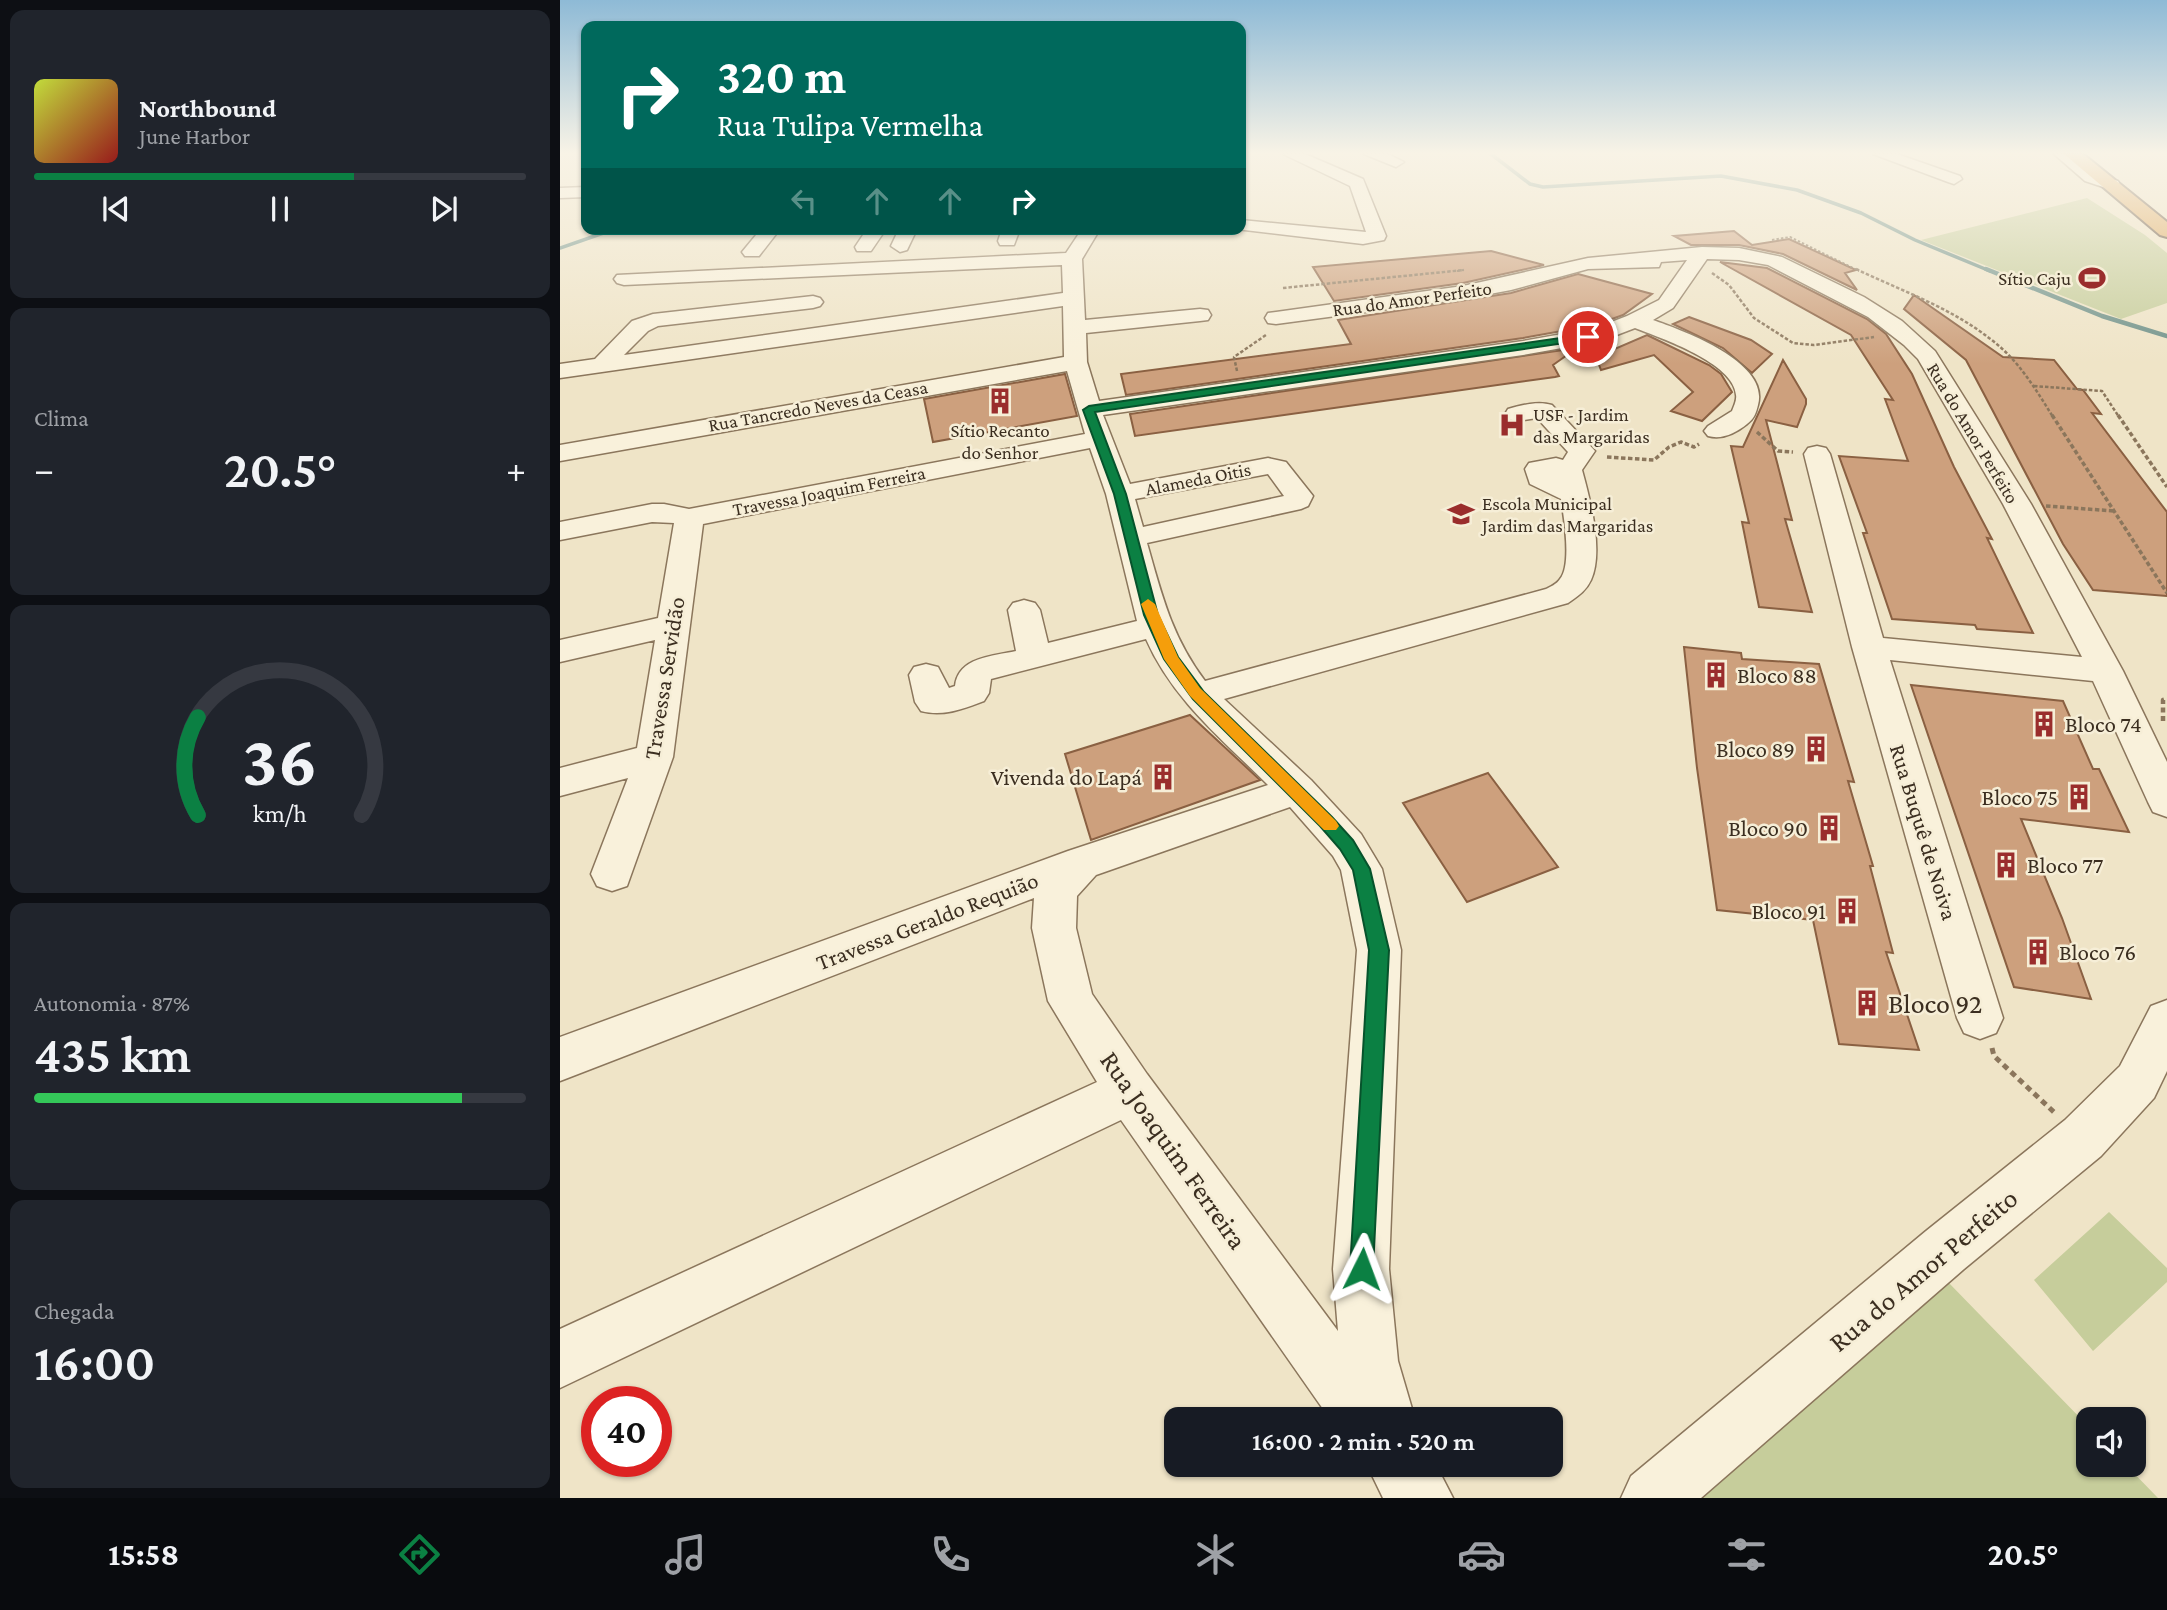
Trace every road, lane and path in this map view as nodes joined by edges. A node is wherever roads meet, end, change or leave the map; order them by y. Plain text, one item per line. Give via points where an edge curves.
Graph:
1 (1257, 224) edge
2 (1374, 224) edge
3 (1246, 226) edge
4 (1262, 229) junction
5 (766, 235) edge
6 (871, 235) edge
7 (1087, 235) edge
8 (904, 238) edge
9 (927, 245) dead end
10 (780, 251) dead end
11 (752, 253) junction
12 (727, 254) dead end
13 (1749, 254) junction
14 (1072, 259) junction
15 (1629, 259) junction
16 (1691, 266) junction
17 (1469, 269) dead end
18 (624, 279) dead end
19 (1283, 288) dead end
20 (1066, 299) junction
21 (813, 302) dead end
22 (1200, 315) dead end
23 (1276, 318) joint
24 (1635, 321) junction
25 (1075, 328) junction
26 (1906, 333) junction
27 (1076, 362) junction
28 (602, 365) junction
29 (560, 371) edge
30 (2034, 386) junction
31 (1245, 387) junction
32 (1089, 410) junction
33 (1517, 414) dead end
34 (1717, 431) joint
35 (1763, 435) dead end
36 (1099, 439) junction
37 (1779, 451) dead end
38 (560, 453) edge
39 (1817, 454) dead end
40 (1597, 456) dead end
41 (2167, 486) edge
42 (1120, 494) junction
43 (2017, 504) junction
44 (2114, 511) junction
45 (689, 517) junction
46 (560, 531) edge
47 (1131, 538) junction
48 (2167, 593) edge
49 (1024, 610) dead end
50 (674, 625) junction
51 (1157, 626) junction
52 (1869, 647) junction
53 (560, 651) edge
54 (1034, 656) junction
55 (2106, 671) junction
56 (926, 675) dead end
57 (1198, 695) junction
58 (654, 757) junction
59 (560, 782) edge
60 (1297, 790) junction
61 (2167, 802) edge
62 (1082, 863) junction
63 (612, 874) dead end
64 (1980, 1018) dead end
65 (2167, 1021) edge
66 (1994, 1056) dead end
67 (560, 1059) edge
68 (1130, 1091) junction
69 (2056, 1114) dead end
70 (560, 1359) edge
71 (1357, 1407) edge
72 (1382, 1407) edge
73 (1406, 1477) edge
74 (1421, 1498) edge
75 (1653, 1498) edge

1 - 4 street
2 - 4 street via 1376,237
3 - 4 street
5 - 11 street
6 - 8 street via 857,248
7 - 14 street
8 - 9 street
10 - 11 street
11 - 12 street
13 - 16 street, Rua do Amor Perfeito
13 - 26 street, Rua do Amor Perfeito via 1775,261
13 - 30 path via 1758,243 1790,237 1990,338
14 - 18 street
14 - 20 street
15 - 16 street, Rua do Amor Perfeito
15 - 16 street, Rua do Amor Perfeito via 1666,267
15 - 23 street, Rua do Amor Perfeito via 1572,265 1485,289
16 - 24 street via 1666,304
16 - 26 path via 1716,274 1754,318 1793,343 1814,345
17 - 19 path
20 - 25 street
20 - 28 street
21 - 28 street via 653,320 640,326
22 - 25 street
23 - 31 path via 1278,326 1233,359
24 - 31 street via 1601,334 1523,348
24 - 34 street via 1720,358 1746,387 1744,413
25 - 27 street
26 - 43 street, Rua do Amor Perfeito via 1927,356
27 - 32 street
27 - 38 street, Rua Tancredo Neves da Ceasa
28 - 29 street
30 - 41 path via 2102,391
30 - 44 path
31 - 32 street
32 - 36 street
33 - 57 street via 1543,410 1583,451 1572,483 1580,560 1570,587 1557,596
34 - 40 path via 1695,447 1681,442 1669,447 1654,460
35 - 37 path
36 - 42 street
36 - 45 street, Travessa Joaquim Ferreira
39 - 52 street, Rua Buquê de Noiva
42 - 47 street
42 - 47 street, Alameda Oitis via 1268,466 1278,468 1299,496 1298,500
43 - 44 path
43 - 55 street, Rua do Amor Perfeito
44 - 48 path
45 - 46 street, Travessa Joaquim Ferreira via 652,513
45 - 50 street, Travessa Servidão
47 - 51 street
49 - 54 street
50 - 53 street
50 - 58 street, Travessa Servidão
51 - 54 street
51 - 57 street via 1171,659
52 - 55 street
52 - 64 street, Rua Buquê de Noiva
54 - 56 street via 979,671 973,677 972,693 943,702 933,702
55 - 61 street, Rua do Amor Perfeito
57 - 60 street
58 - 59 street
58 - 63 street, Travessa Servidão
60 - 62 street, Travessa Geraldo Requião
60 - 72 street via 1347,845 1361,869 1379,950 1362,1269 1369,1361
62 - 67 street, Travessa Geraldo Requião
62 - 68 street, Rua Joaquim Ferreira via 1056,894 1054,928 1071,1001
65 - 75 street, Rua do Amor Perfeito via 2137,1082 2082,1138
66 - 69 path
68 - 70 street
68 - 71 street, Rua Joaquim Ferreira
73 - 74 street

